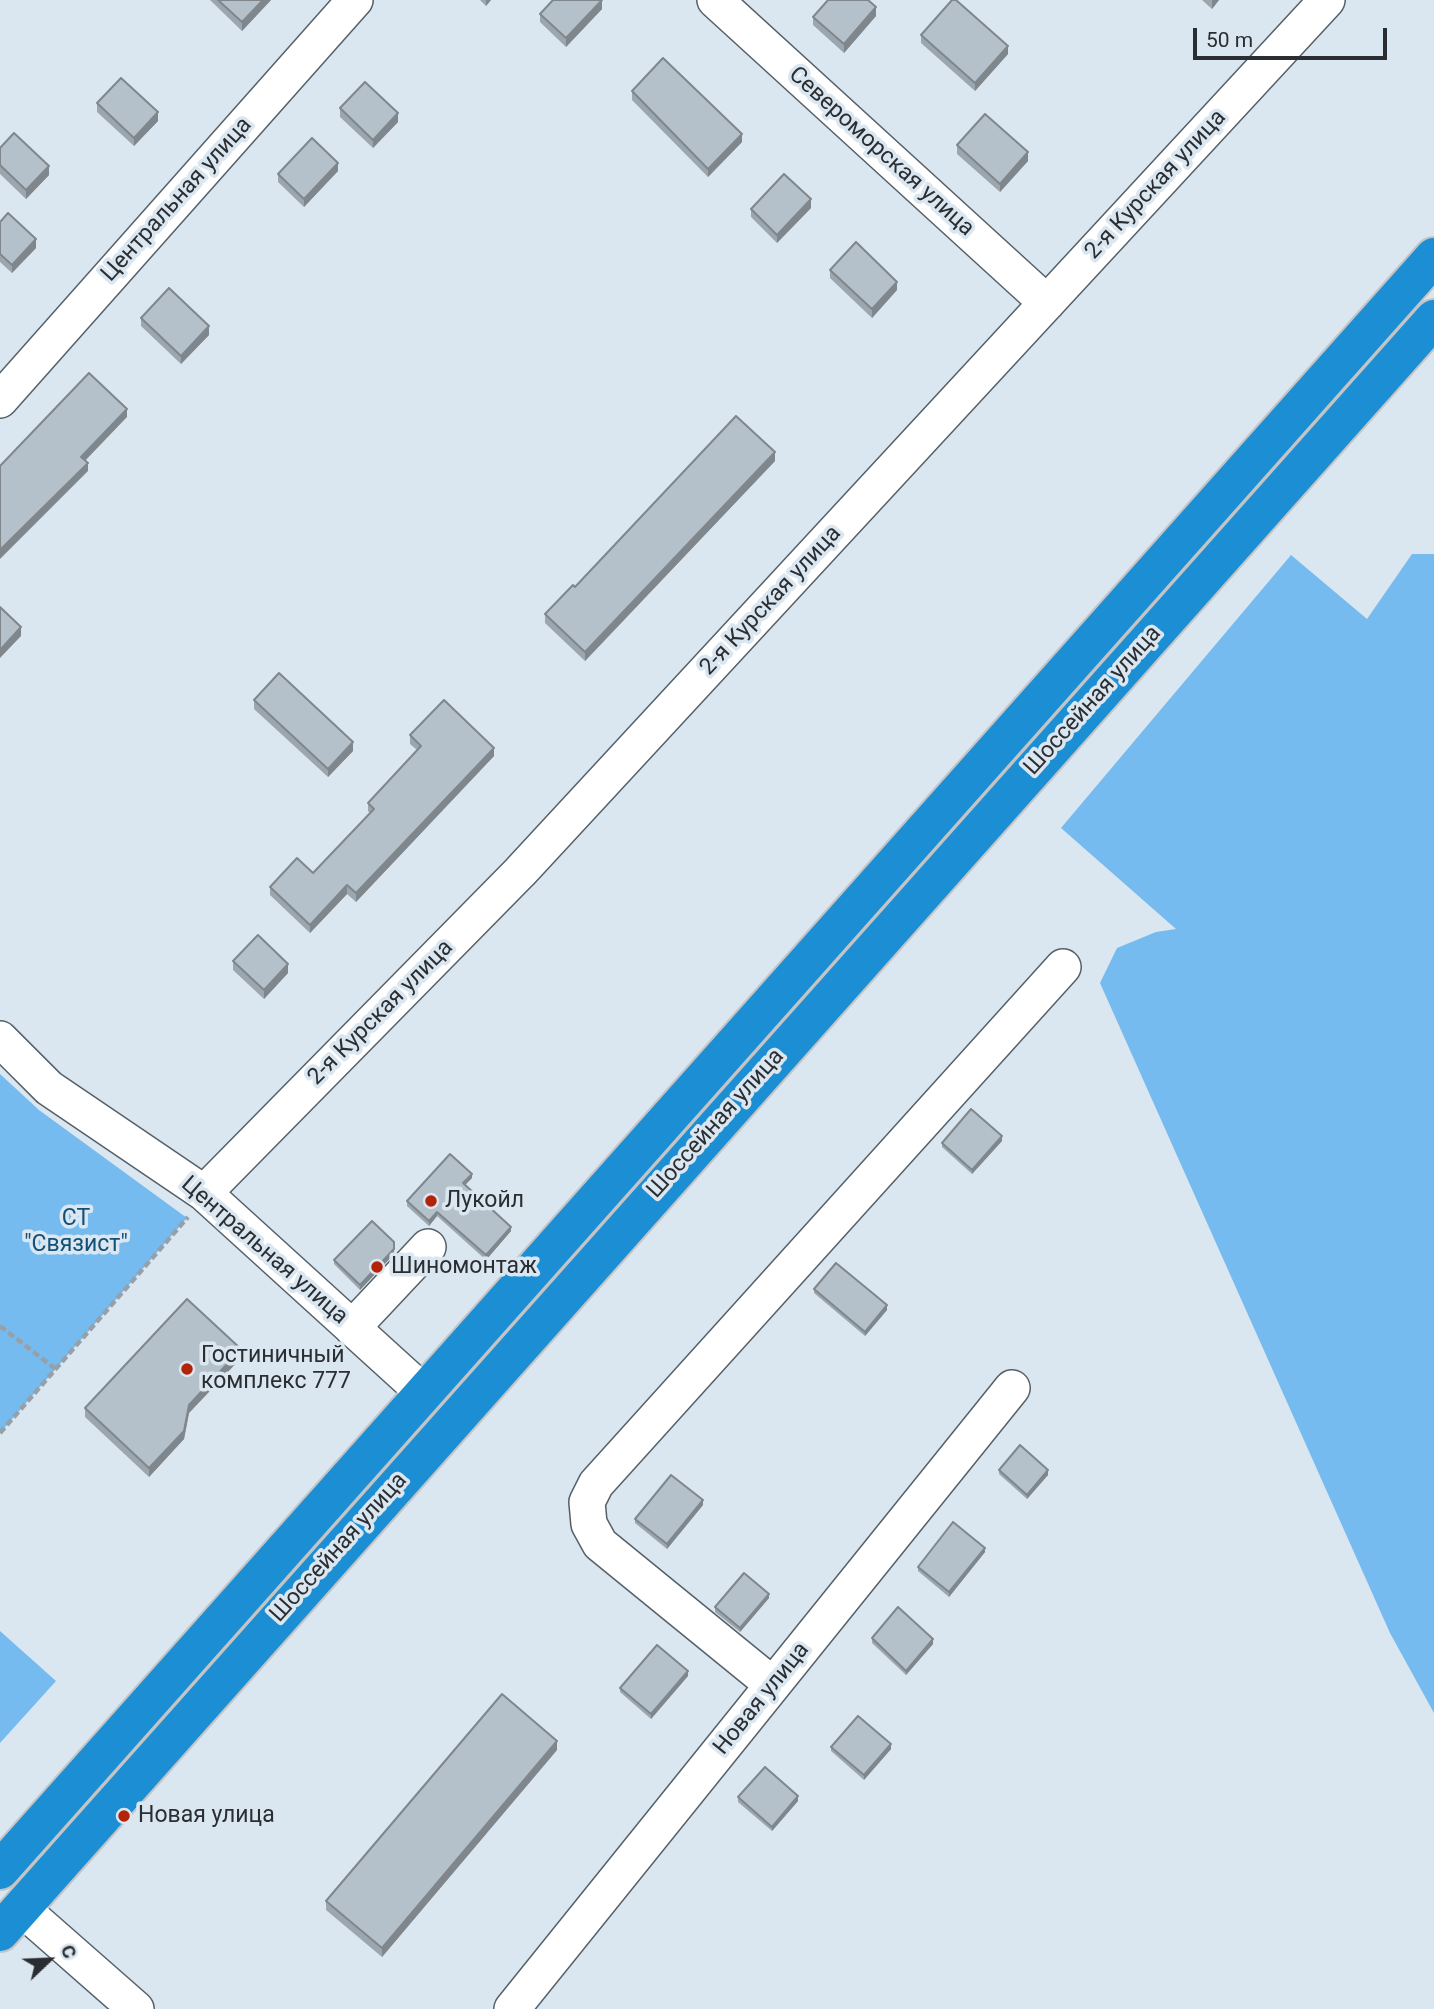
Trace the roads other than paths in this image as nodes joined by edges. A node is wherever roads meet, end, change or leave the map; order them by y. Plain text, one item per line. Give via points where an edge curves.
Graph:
1 (355, 0) edge
2 (715, 0) edge
3 (1327, 0) edge
4 (1434, 257) edge
5 (1047, 303) junction
6 (1434, 319) edge
7 (0, 400) edge
8 (1063, 967) dead end
9 (0, 1039) edge
10 (204, 1193) junction
11 (428, 1248) dead end
12 (352, 1328) junction
13 (1012, 1388) dead end
14 (423, 1392) junction
15 (773, 1685) junction
16 (0, 1870) edge
17 (11, 1920) edge
18 (136, 2009) edge
19 (512, 2009) edge

1 - 7 street, Центральная улица
2 - 5 street, Североморская улица
3 - 5 street, 2-я Курская улица
4 - 14 highway, Шоссейная улица
5 - 10 street, 2-я Курская улица via 520,872
6 - 17 highway, Шоссейная улица
8 - 15 street via 596,1484 587,1502 589,1524 600,1544
9 - 10 street, Центральная улица via 49,1088
10 - 12 street, Центральная улица
11 - 12 street
12 - 14 street, Центральная улица
13 - 15 street, Новая улица
14 - 16 highway, Шоссейная улица
15 - 19 street, Новая улица
17 - 18 street

